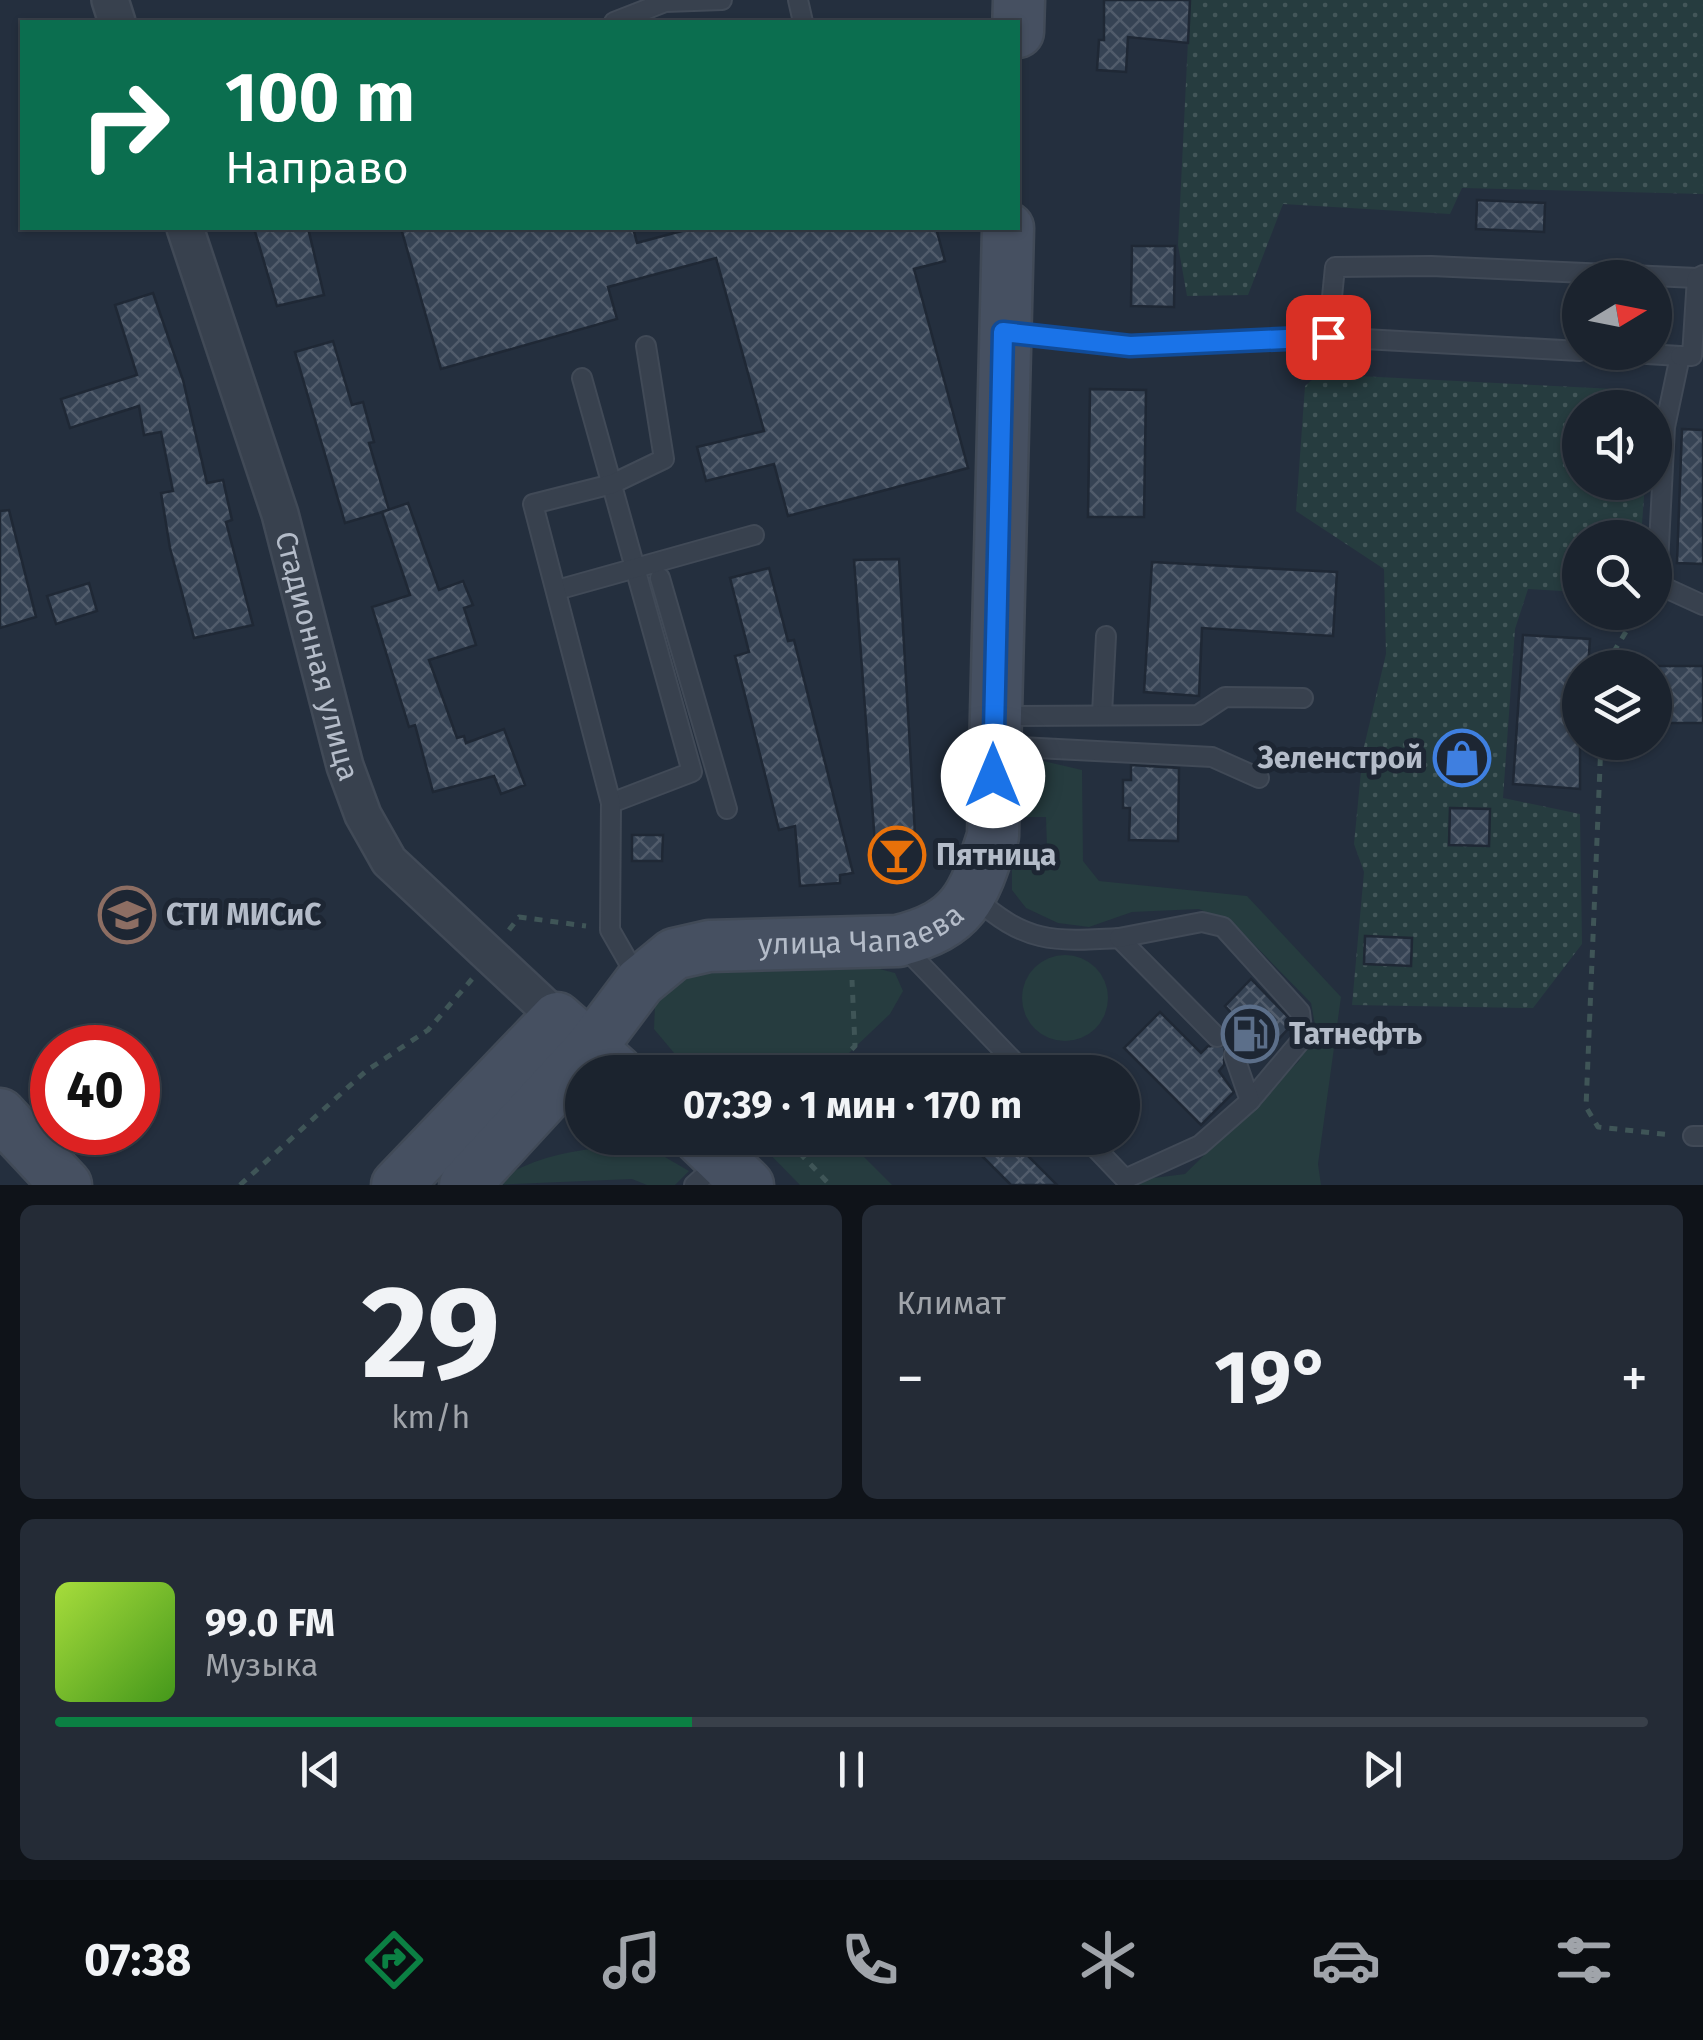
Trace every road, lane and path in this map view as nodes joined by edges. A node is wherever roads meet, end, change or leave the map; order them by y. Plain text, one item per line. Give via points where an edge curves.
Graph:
1 (722, 0) edge
2 (664, 1) edge
3 (619, 20) edge
4 (186, 230) edge
5 (1008, 230) edge
6 (1700, 276) edge
7 (1003, 332) junction
8 (1328, 337) junction
9 (646, 346) dead end
10 (1562, 350) edge
11 (1692, 356) edge
12 (582, 378) dead end
13 (612, 484) junction
14 (754, 535) dead end
15 (636, 568) junction
16 (660, 578) dead end
17 (556, 590) junction
18 (1703, 605) edge
19 (1106, 636) dead end
20 (1303, 698) dead end
21 (1102, 714) junction
22 (993, 730) junction
23 (1600, 760) edge
24 (714, 764) junction
25 (692, 772) junction
26 (1258, 778) dead end
27 (610, 802) junction
28 (726, 809) dead end
29 (973, 896) junction
30 (610, 930) junction
31 (504, 937) dead end
32 (1119, 938) junction
33 (874, 942) junction
34 (477, 972) dead end
35 (640, 982) junction
36 (1217, 1037) dead end
37 (588, 1047) edge
38 (847, 1055) edge
39 (1004, 1055) edge
40 (1234, 1055) dead end
41 (1250, 1101) junction
42 (0, 1114) edge
43 (1698, 1136) edge
44 (802, 1155) edge
45 (1100, 1155) edge
46 (1121, 1182) edge
47 (66, 1185) edge
48 (240, 1185) edge
49 (397, 1185) edge
50 (464, 1185) edge
51 (830, 1185) edge

1 - 2 lane
2 - 3 lane
4 - 37 street, Стадионная улица via 280,514 344,766 363,815 389,861
5 - 7 street, улица Чапаева
6 - 8 lane via 1335,267
6 - 11 lane
7 - 8 lane via 1130,346
7 - 22 street, улица Чапаева
8 - 10 lane
9 - 13 lane via 664,459
11 - 18 lane via 1666,427 1657,584
12 - 13 lane
13 - 15 lane
13 - 17 lane via 533,504
14 - 15 lane
15 - 17 lane
15 - 25 lane
16 - 24 lane
17 - 27 lane
19 - 21 lane
20 - 21 lane via 1225,697 1198,716
21 - 22 lane
22 - 26 lane via 1212,757
22 - 29 street, улица Чапаева via 993,836
23 - 43 path via 1586,1107 1598,1127
24 - 25 lane
24 - 28 lane
25 - 27 lane
27 - 30 lane
29 - 32 lane via 1004,924 1042,938
29 - 33 street, улица Чапаева via 942,926
30 - 31 path via 519,917
30 - 35 lane
32 - 36 lane
32 - 41 lane via 1202,922 1223,927 1300,1012 1303,1038
33 - 35 street, улица Чапаева via 708,946 674,954
33 - 38 path via 856,1046
33 - 39 lane
34 - 48 path via 428,1030 366,1071
35 - 37 street, улица Чапаева
37 - 49 street
37 - 50 street
40 - 41 lane
41 - 46 lane via 1200,1144
42 - 47 street
44 - 51 path
45 - 46 lane

